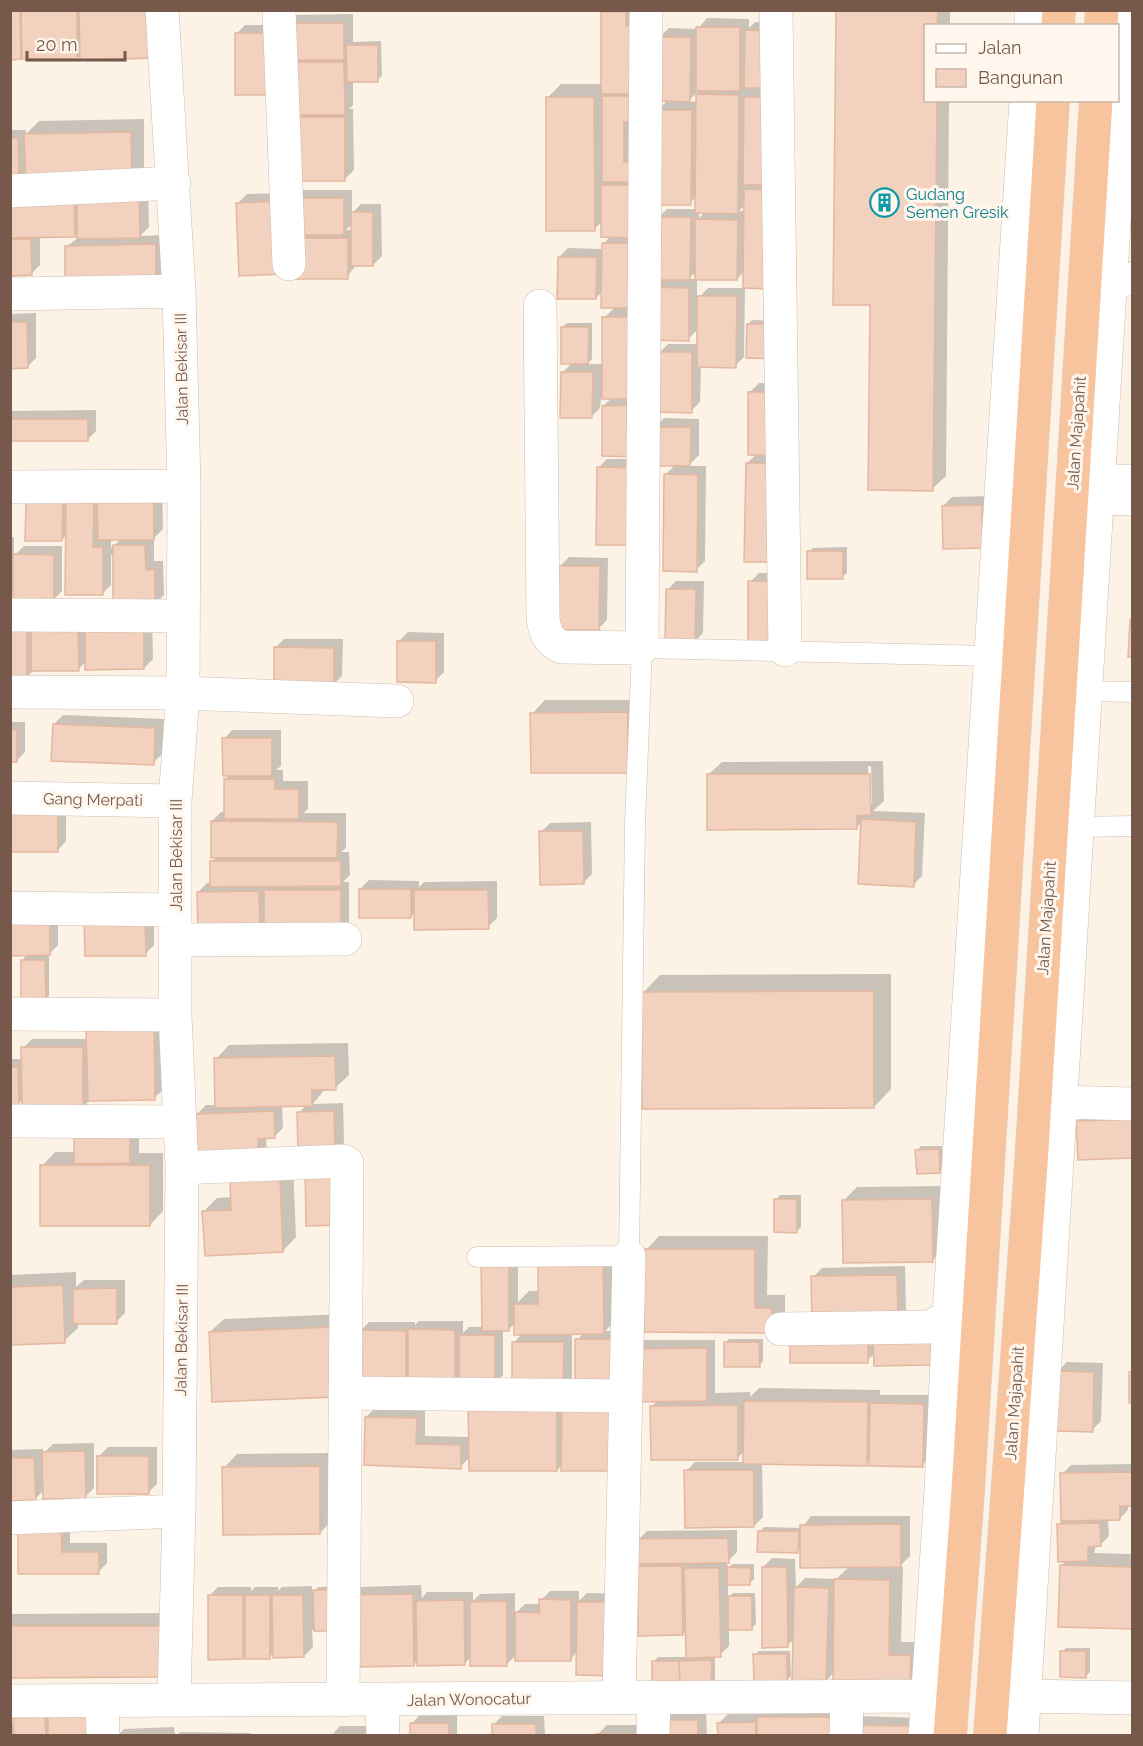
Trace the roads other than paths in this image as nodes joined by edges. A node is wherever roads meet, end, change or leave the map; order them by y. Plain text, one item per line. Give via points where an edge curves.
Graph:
1 (162, 10) edge
2 (279, 10) edge
3 (646, 10) edge
4 (776, 10) edge
5 (1127, 10) edge
6 (1026, 102) edge
7 (1053, 102) edge
8 (1096, 102) edge
9 (174, 183) junction
10 (10, 191) edge
11 (289, 264) dead end
12 (1122, 280) edge
13 (179, 291) junction
14 (10, 294) edge
15 (540, 306) dead end
16 (1132, 475) edge
17 (184, 486) junction
18 (1099, 486) junction
19 (10, 487) edge
20 (1132, 499) edge
21 (10, 615) edge
22 (183, 616) junction
23 (642, 648) junction
24 (785, 650) junction
25 (991, 656) junction
26 (1086, 690) junction
27 (10, 692) edge
28 (1132, 692) edge
29 (183, 693) junction
30 (397, 701) dead end
31 (1069, 751) junction
32 (10, 798) edge
33 (176, 801) junction
34 (1132, 826) edge
35 (1077, 827) junction
36 (10, 908) edge
37 (175, 925) junction
38 (345, 939) dead end
39 (10, 1014) edge
40 (175, 1015) junction
41 (994, 1068) junction
42 (1037, 1069) junction
43 (1061, 1102) junction
44 (1132, 1104) edge
45 (10, 1121) edge
46 (180, 1122) junction
47 (988, 1165) junction
48 (1031, 1165) junction
49 (182, 1168) junction
50 (628, 1256) junction
51 (477, 1257) dead end
52 (949, 1316) junction
53 (781, 1329) dead end
54 (345, 1393) junction
55 (626, 1396) junction
56 (179, 1511) junction
57 (10, 1518) edge
58 (928, 1696) junction
59 (1025, 1696) junction
60 (619, 1697) junction
61 (654, 1697) junction
62 (847, 1697) junction
63 (1132, 1698) edge
64 (174, 1699) junction
65 (343, 1700) junction
66 (10, 1701) edge
67 (102, 1701) junction
68 (382, 1701) junction
69 (103, 1736) edge
70 (383, 1736) edge
71 (652, 1736) edge
72 (846, 1736) edge
73 (925, 1736) edge
74 (950, 1736) edge
75 (990, 1736) edge
76 (1022, 1736) edge

1 - 9 street, Jalan Bekisar III
2 - 11 street
3 - 23 street
4 - 24 street
5 - 12 street
6 - 25 street
7 - 41 highway
8 - 31 highway, Jalan Majapahit
9 - 10 street
9 - 13 street, Jalan Bekisar III
12 - 18 street
13 - 14 street
13 - 17 street, Jalan Bekisar III
15 - 23 street via 545,633 562,647
16 - 18 lane
17 - 19 street
17 - 22 street, Jalan Bekisar III
18 - 20 street
18 - 26 street
21 - 22 street
22 - 29 street, Jalan Bekisar III
23 - 24 lane
23 - 50 lane
24 - 25 lane
25 - 52 street
26 - 28 lane
26 - 31 street
27 - 29 street
29 - 30 street
29 - 33 street, Jalan Bekisar III
31 - 35 street
31 - 42 highway, Jalan Majapahit
32 - 33 street, Gang Merpati
33 - 37 street, Jalan Bekisar III
34 - 35 lane
35 - 43 street
36 - 37 street
37 - 38 street
37 - 40 street, Jalan Bekisar III
39 - 40 street
40 - 46 street, Jalan Bekisar III
41 - 42 highway
41 - 47 highway
42 - 48 highway, Jalan Majapahit
43 - 44 street
43 - 59 street
45 - 46 street
46 - 49 street, Jalan Bekisar III
47 - 48 highway
47 - 74 highway
48 - 75 highway, Jalan Majapahit
49 - 54 street via 346,1163
49 - 56 street, Jalan Bekisar III
50 - 51 lane
50 - 55 street
52 - 53 street via 930,1327
52 - 58 street
54 - 55 street
54 - 65 street
55 - 60 street
56 - 57 street
56 - 64 street, Jalan Bekisar III
58 - 62 street, Jalan Wonocatur
58 - 73 street
59 - 63 street
59 - 76 street
60 - 61 street, Jalan Wonocatur
60 - 68 street, Jalan Wonocatur
61 - 62 street, Jalan Wonocatur
61 - 71 street
62 - 72 street
64 - 65 street, Jalan Wonocatur
64 - 67 street, Jalan Wonocatur
65 - 68 street, Jalan Wonocatur
66 - 67 street, Jalan Wonocatur
67 - 69 street
68 - 70 street

